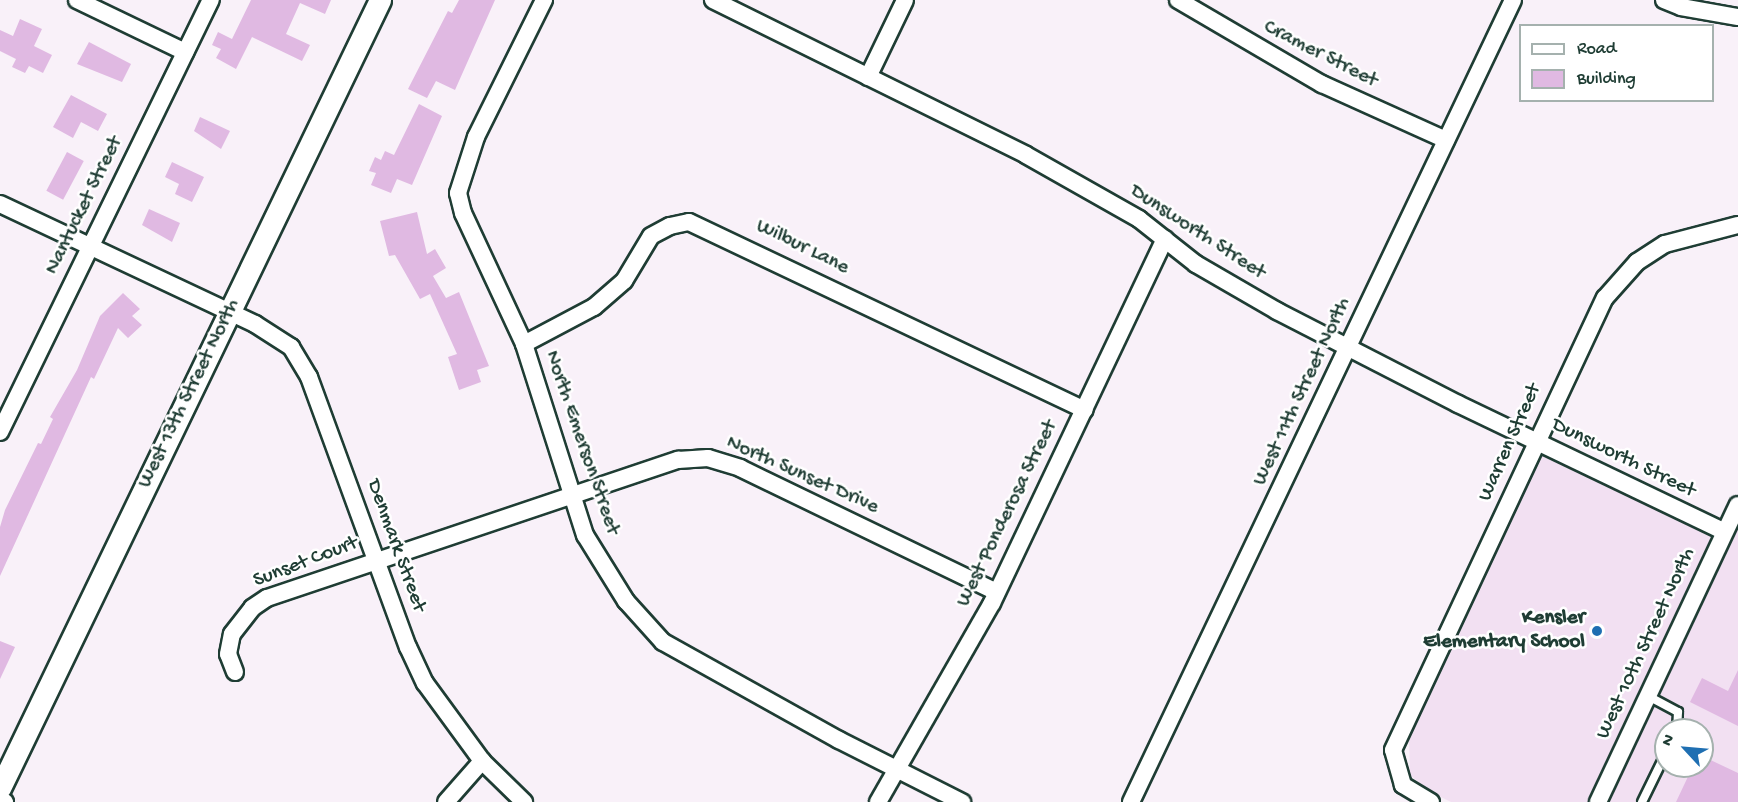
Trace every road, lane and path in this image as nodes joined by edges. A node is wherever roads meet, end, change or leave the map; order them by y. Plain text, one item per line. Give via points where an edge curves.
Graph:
1 (77, 0) edge
2 (211, 0) edge
3 (380, 0) edge
4 (544, 0) edge
5 (712, 0) edge
6 (905, 0) edge
7 (1178, 0) edge
8 (1513, 0) edge
9 (1664, 0) edge
10 (1738, 17) edge
11 (185, 52) junction
12 (868, 77) junction
13 (1446, 140) junction
14 (0, 204) edge
15 (1738, 225) edge
16 (1165, 239) junction
17 (91, 245) junction
18 (230, 312) junction
19 (524, 344) junction
20 (1349, 348) junction
21 (1085, 410) junction
22 (0, 432) edge
23 (1538, 443) junction
24 (571, 495) junction
25 (1737, 508) edge
26 (1723, 531) junction
27 (376, 560) junction
28 (997, 592) junction
29 (235, 672) dead end
30 (1648, 696) junction
31 (1678, 718) edge
32 (482, 761) junction
33 (896, 769) junction
34 (1654, 778) edge
35 (0, 788) edge
36 (0, 800) edge
37 (5, 802) edge
38 (446, 802) edge
39 (524, 802) edge
40 (878, 802) edge
41 (962, 802) edge
42 (1131, 802) edge
43 (1431, 802) edge
44 (1598, 802) edge
45 (1642, 802) edge

1 - 11 street
2 - 11 street, Nantucket Street
3 - 18 street, West 13th Street North
4 - 19 street, North Emerson Street via 476,137 459,193 463,213
5 - 12 street, Dunsworth Street
6 - 12 street
7 - 13 street, Cramer Street via 1322,84
8 - 13 street, West 11th Street North
9 - 10 street via 1681,8
11 - 17 street, Nantucket Street
12 - 16 street, Dunsworth Street via 1026,155 1139,219
13 - 20 street, West 11th Street North
14 - 17 street, Denmark Street
15 - 23 street, Warren Street via 1665,244 1636,262 1605,298
16 - 20 street, Dunsworth Street via 1196,264
16 - 21 street, West Ponderosa Street
17 - 18 street, Denmark Street
17 - 22 street, Nantucket Street
18 - 27 street, Denmark Street via 276,336 301,360
18 - 35 street, West 13th Street North
19 - 21 street, Wilbur Lane via 594,308 624,281 651,236 689,222
19 - 24 street, North Emerson Street
20 - 23 street, Dunsworth Street
20 - 42 street, West 11th Street North
21 - 28 street, West Ponderosa Street
23 - 26 street, Dunsworth Street
23 - 43 street, Warren Street via 1394,750 1403,785
24 - 27 street, North Sunset Drive
24 - 28 street, North Sunset Drive via 678,460 708,458 740,468
24 - 33 street, North Emerson Street via 604,572 663,642
25 - 26 street, West 10th Street North
26 - 30 street, West 10th Street North
27 - 29 street, Sunset Court via 294,587 252,608 232,634 228,654
27 - 32 street, Denmark Street via 425,683
28 - 33 street, West Ponderosa Street
30 - 31 lane via 1678,712
30 - 44 street, West 10th Street North
32 - 38 street
32 - 39 street, Denmark Street
33 - 40 street, West Ponderosa Street
33 - 41 street, North Emerson Street
34 - 45 lane
36 - 37 street

